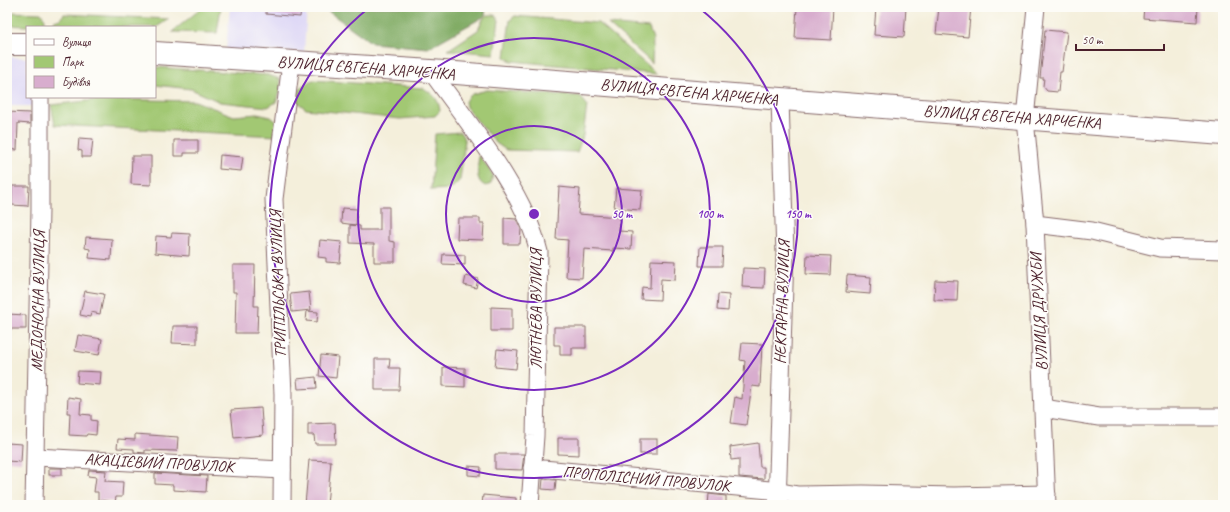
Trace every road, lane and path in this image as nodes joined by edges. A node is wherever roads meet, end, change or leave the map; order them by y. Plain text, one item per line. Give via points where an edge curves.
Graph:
1 (1036, 7) edge
2 (7, 44) edge
3 (26, 44) edge
4 (156, 53) edge
5 (290, 63) junction
6 (431, 71) junction
7 (40, 98) edge
8 (780, 100) junction
9 (1025, 119) junction
10 (1223, 134) edge
11 (1035, 224) junction
12 (1223, 250) edge
13 (1043, 408) junction
14 (1223, 418) edge
15 (36, 457) junction
16 (532, 468) junction
17 (282, 470) junction
18 (778, 499) edge
19 (1047, 499) edge
20 (34, 505) edge
21 (282, 505) edge
22 (530, 505) edge

1 - 9 street, ВУЛИЦЯ ДРУЖБИ
2 - 3 main road
4 - 5 main road, ВУЛИЦЯ ЄВГЕНА ХАРЧЕНКА
5 - 6 main road, ВУЛИЦЯ ЄВГЕНА ХАРЧЕНКА
5 - 17 street, ТРИПІЛЬСЬКА ВУЛИЦЯ via 274,199 283,394
6 - 8 main road, ВУЛИЦЯ ЄВГЕНА ХАРЧЕНКА
6 - 16 street, ЛЮТНЕВА ВУЛИЦЯ via 486,149 519,202 534,234 539,252
7 - 15 street, МЕДОНОСНА ВУЛИЦЯ
8 - 9 main road, ВУЛИЦЯ ЄВГЕНА ХАРЧЕНКА
8 - 18 street, НЕКТАРНА ВУЛИЦЯ via 785,254
9 - 10 main road, ВУЛИЦЯ ЄВГЕНА ХАРЧЕНКА
9 - 11 street, ВУЛИЦЯ ДРУЖБИ
11 - 12 street via 1092,232 1160,248
11 - 13 street, ВУЛИЦЯ ДРУЖБИ
13 - 14 street via 1099,416
13 - 19 street, ВУЛИЦЯ ДРУЖБИ
15 - 17 street, АКАЦІЄВИЙ ПРОВУЛОК
15 - 20 street, МЕДОНОСНА ВУЛИЦЯ
16 - 18 street, ПРОПОЛІСНИЙ ПРОВУЛОК via 770,490
16 - 22 street, ЛЮТНЕВА ВУЛИЦЯ
17 - 21 street, ТРИПІЛЬСЬКА ВУЛИЦЯ
18 - 19 street, ПРОПОЛІСНИЙ ПРОВУЛОК via 798,495 863,494

